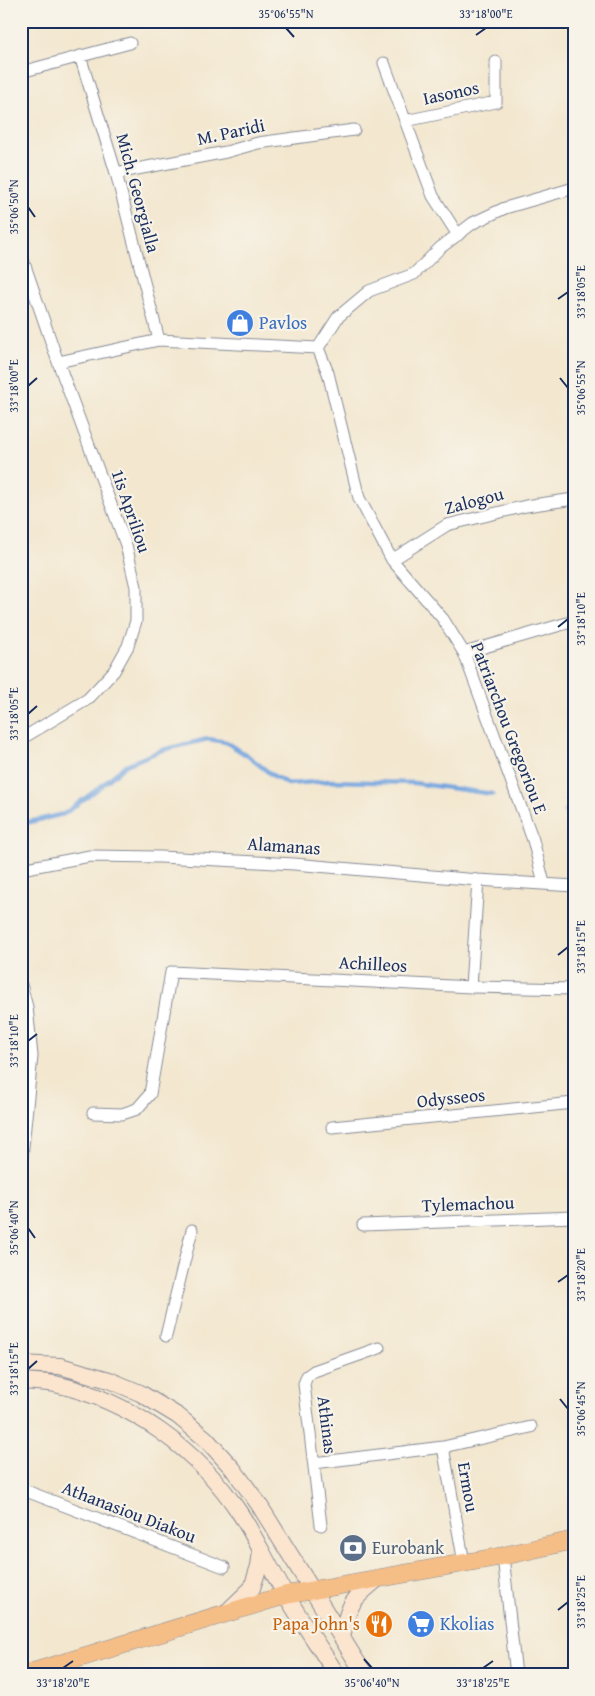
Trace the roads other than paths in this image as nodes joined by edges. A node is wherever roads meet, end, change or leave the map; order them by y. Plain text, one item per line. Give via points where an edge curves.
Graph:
1 (130, 44) dead end
2 (80, 56) junction
3 (496, 62) dead end
4 (384, 63) dead end
5 (21, 72) edge
6 (405, 121) junction
7 (354, 130) dead end
8 (116, 174) junction
9 (574, 188) edge
10 (458, 235) junction
11 (21, 254) edge
12 (159, 340) junction
13 (318, 348) junction
14 (58, 362) junction
15 (574, 499) edge
16 (392, 560) junction
17 (574, 621) edge
18 (464, 653) junction
19 (21, 739) edge
20 (21, 868) edge
21 (478, 880) junction
22 (544, 884) junction
23 (574, 886) edge
24 (21, 985) edge
25 (471, 987) junction
26 (574, 988) edge
27 (24, 1008) edge
28 (574, 1103) edge
29 (93, 1113) dead end
30 (332, 1127) dead end
31 (21, 1167) edge
32 (574, 1217) edge
33 (363, 1225) dead end
34 (192, 1230) dead end
35 (166, 1336) dead end
36 (379, 1348) dead end
37 (21, 1364) edge
38 (21, 1381) edge
39 (530, 1427) dead end
40 (442, 1446) junction
41 (314, 1463) junction
42 (21, 1489) edge
43 (321, 1525) dead end
44 (574, 1540) edge
45 (261, 1551) junction
46 (503, 1556) junction
47 (464, 1563) junction
48 (224, 1567) dead end
49 (379, 1578) junction
50 (311, 1590) junction
51 (286, 1595) junction
52 (228, 1611) junction
53 (342, 1638) junction
54 (23, 1675) edge
55 (337, 1675) edge
56 (365, 1675) edge
57 (516, 1675) edge

1 - 2 street
2 - 5 street
2 - 8 street, Mich. Georgialla
3 - 6 street, Iasonos via 496,102
4 - 6 street, Iasonos
6 - 10 street, Iasonos via 433,196
7 - 8 street, M. Paridi via 258,143
8 - 12 street, Mich. Georgialla
9 - 10 street via 505,208 473,223
10 - 13 street via 414,274 369,291 338,317
11 - 14 street, 1is Apriliou
12 - 13 street
12 - 14 street
13 - 16 street, Patriarchou Gregoriou E via 328,373 359,498
14 - 19 street, 1is Apriliou via 126,545 136,587 136,621 128,646 114,671 88,698
15 - 16 street, Zalogou via 526,506 447,525
16 - 18 street, Patriarchou Gregoriou E via 443,619
17 - 18 street
18 - 22 street, Patriarchou Gregoriou E via 533,840
20 - 21 street, Alamanas via 90,856 151,857 294,864
21 - 22 street, Alamanas
21 - 25 street
22 - 23 street, Alamanas
24 - 27 street
25 - 26 street, Achilleos
25 - 29 street, Achilleos via 171,972 150,1094 137,1109 122,1114
27 - 31 street via 32,1056
28 - 30 street, Odysseos
32 - 33 street, Tylemachou
34 - 35 street
36 - 41 street, Athinas via 307,1376 304,1384
37 - 50 main road via 60,1366 109,1380 140,1393 178,1416 206,1439 233,1469 258,1503
38 - 45 main road via 54,1384 92,1395 160,1430 216,1481 241,1515
39 - 40 street, Ermou
40 - 41 street
40 - 47 street, Ermou
41 - 43 street, Athinas
42 - 48 street, Athanasiou Diakou
44 - 46 main road
45 - 51 main road
45 - 52 main road via 252,1588
46 - 47 main road
46 - 57 street
47 - 49 main road
49 - 50 main road
49 - 53 main road via 350,1604
50 - 51 main road
50 - 53 main road
51 - 52 main road
51 - 55 main road
52 - 54 main road
53 - 56 main road

